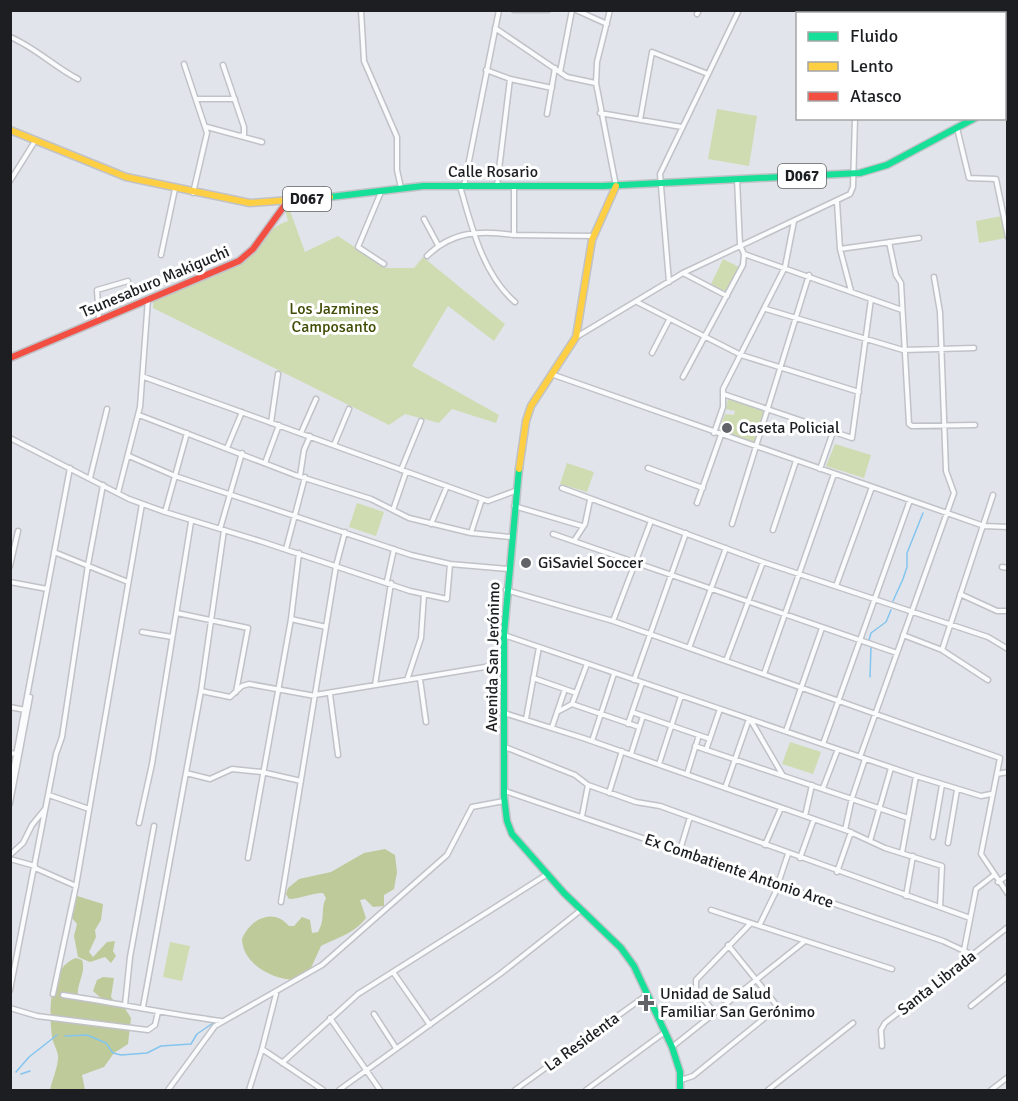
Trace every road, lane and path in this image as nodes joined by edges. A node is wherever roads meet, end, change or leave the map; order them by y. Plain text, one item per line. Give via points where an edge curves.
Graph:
1 (361, 10) edge
2 (499, 10) edge
3 (514, 10) edge
4 (548, 10) edge
5 (574, 10) edge
6 (610, 10) edge
7 (739, 10) edge
8 (607, 24) junction
9 (495, 28) junction
10 (10, 37) edge
11 (184, 64) dead end
12 (223, 65) dead end
13 (555, 68) junction
14 (486, 70) junction
15 (560, 72) junction
16 (708, 74) junction
17 (510, 78) junction
18 (78, 79) dead end
19 (596, 83) junction
20 (552, 88) junction
21 (196, 99) junction
22 (235, 99) junction
23 (600, 113) junction
24 (547, 114) dead end
25 (640, 120) junction
26 (855, 120) edge
27 (973, 120) edge
28 (206, 127) junction
29 (682, 127) junction
30 (957, 128) junction
31 (10, 130) edge
32 (240, 136) junction
33 (35, 141) junction
34 (262, 142) dead end
35 (853, 173) junction
36 (13, 174) edge
37 (737, 179) junction
38 (10, 181) edge
39 (660, 183) junction
40 (462, 186) junction
41 (497, 186) junction
42 (514, 186) junction
43 (616, 186) junction
44 (176, 189) junction
45 (401, 189) junction
46 (381, 191) junction
47 (193, 193) junction
48 (287, 202) junction
49 (837, 202) junction
50 (424, 219) dead end
51 (794, 221) junction
52 (472, 231) junction
53 (514, 235) junction
54 (594, 236) junction
55 (1008, 237) edge
56 (919, 238) dead end
57 (889, 242) junction
58 (438, 245) junction
59 (740, 245) junction
60 (840, 249) junction
61 (744, 254) junction
62 (161, 255) dead end
63 (427, 256) dead end
64 (384, 264) dead end
65 (785, 267) junction
66 (683, 273) junction
67 (809, 275) junction
68 (934, 277) dead end
69 (128, 281) dead end
70 (669, 282) junction
71 (847, 282) junction
72 (843, 287) junction
73 (850, 291) junction
74 (727, 296) junction
75 (148, 298) junction
76 (871, 298) junction
77 (515, 302) dead end
78 (637, 302) junction
79 (766, 309) junction
80 (902, 310) junction
81 (797, 318) junction
82 (99, 320) junction
83 (669, 320) junction
84 (576, 337) junction
85 (704, 338) junction
86 (866, 339) junction
87 (941, 348) junction
88 (974, 348) dead end
89 (903, 350) junction
90 (652, 353) dead end
91 (741, 355) junction
92 (10, 358) edge
93 (782, 368) junction
94 (278, 374) dead end
95 (550, 374) junction
96 (144, 376) junction
97 (683, 377) dead end
98 (860, 392) junction
99 (723, 394) junction
100 (316, 399) dead end
101 (107, 409) dead end
102 (350, 409) dead end
103 (769, 410) junction
104 (242, 412) junction
105 (139, 415) junction
106 (421, 421) dead end
107 (271, 423) junction
108 (279, 425) junction
109 (975, 425) dead end
110 (944, 426) junction
111 (833, 432) junction
112 (187, 433) junction
113 (301, 433) junction
114 (714, 433) junction
115 (721, 435) junction
116 (310, 436) junction
117 (10, 438) edge
118 (334, 445) junction
119 (227, 448) junction
120 (757, 448) junction
121 (242, 453) junction
122 (129, 456) junction
123 (796, 461) junction
124 (265, 463) junction
125 (70, 468) junction
126 (648, 468) dead end
127 (820, 469) junction
128 (401, 470) junction
129 (406, 472) junction
130 (834, 474) junction
131 (175, 476) junction
132 (302, 477) junction
133 (90, 478) junction
134 (103, 485) junction
135 (447, 486) junction
136 (872, 487) junction
137 (562, 488) dead end
138 (703, 488) junction
139 (516, 491) junction
140 (118, 493) junction
141 (229, 493) junction
142 (993, 495) dead end
143 (482, 499) junction
144 (590, 500) junction
145 (910, 500) junction
146 (698, 503) dead end
147 (142, 504) junction
148 (514, 506) junction
149 (393, 510) junction
150 (165, 512) junction
151 (947, 513) junction
152 (294, 515) junction
153 (651, 521) junction
154 (191, 522) junction
155 (430, 524) junction
156 (732, 524) dead end
157 (582, 526) junction
158 (984, 526) junction
159 (1008, 527) edge
160 (222, 530) junction
161 (773, 530) dead end
162 (18, 531) dead end
163 (345, 532) junction
164 (471, 533) junction
165 (686, 533) junction
166 (553, 534) dead end
167 (511, 537) junction
168 (574, 541) junction
169 (726, 548) junction
170 (285, 549) junction
171 (394, 549) junction
172 (54, 552) junction
173 (299, 553) junction
174 (634, 562) junction
175 (763, 562) junction
176 (450, 564) junction
177 (88, 565) junction
178 (336, 566) junction
179 (10, 567) edge
180 (1002, 567) dead end
181 (1008, 568) edge
182 (508, 569) junction
183 (800, 573) junction
184 (671, 575) junction
185 (10, 582) edge
186 (128, 582) junction
187 (389, 582) junction
188 (836, 586) junction
189 (711, 588) junction
190 (47, 589) junction
191 (506, 590) junction
192 (424, 594) junction
193 (960, 594) junction
194 (874, 600) junction
195 (748, 602) junction
196 (1008, 611) edge
197 (910, 612) junction
198 (177, 613) junction
199 (786, 615) junction
200 (210, 619) junction
201 (291, 619) junction
202 (613, 621) junction
203 (951, 625) junction
204 (326, 627) junction
205 (822, 628) junction
206 (142, 632) dead end
207 (504, 634) junction
208 (650, 635) junction
209 (903, 635) junction
210 (172, 637) junction
211 (859, 640) junction
212 (37, 643) junction
213 (539, 647) junction
214 (689, 648) junction
215 (1008, 649) edge
216 (942, 651) junction
217 (897, 653) junction
218 (726, 661) junction
219 (503, 664) junction
220 (587, 664) junction
221 (614, 674) junction
222 (764, 674) junction
223 (533, 678) junction
224 (420, 679) junction
225 (407, 680) junction
226 (633, 680) junction
227 (988, 680) dead end
228 (642, 683) junction
229 (375, 686) junction
230 (277, 688) junction
231 (801, 688) junction
232 (565, 689) junction
233 (201, 691) junction
234 (236, 692) junction
235 (576, 693) junction
236 (330, 694) junction
237 (315, 695) junction
238 (681, 696) junction
239 (839, 700) junction
240 (572, 704) junction
241 (10, 707) edge
242 (720, 709) junction
243 (25, 710) junction
244 (557, 712) junction
245 (633, 712) junction
246 (504, 713) junction
247 (876, 713) junction
248 (601, 714) junction
249 (643, 716) junction
250 (526, 719) junction
251 (749, 719) junction
252 (426, 722) dead end
253 (628, 724) junction
254 (671, 725) junction
255 (552, 727) junction
256 (639, 728) junction
257 (786, 731) junction
258 (699, 735) junction
259 (710, 739) junction
260 (592, 741) junction
261 (823, 744) junction
262 (695, 746) junction
263 (505, 747) junction
264 (838, 749) junction
265 (706, 750) junction
266 (622, 752) junction
267 (10, 753) edge
268 (16, 754) junction
269 (630, 754) junction
270 (338, 755) dead end
271 (862, 758) junction
272 (735, 759) junction
273 (659, 765) junction
274 (891, 768) junction
275 (262, 772) junction
276 (1008, 772) edge
277 (186, 773) junction
278 (687, 774) junction
279 (997, 774) junction
280 (782, 775) junction
281 (915, 776) junction
282 (300, 781) junction
283 (588, 785) junction
284 (812, 785) junction
285 (942, 785) junction
286 (10, 787) edge
287 (725, 788) junction
288 (823, 788) junction
289 (957, 790) junction
290 (504, 791) junction
291 (609, 793) junction
292 (992, 793) junction
293 (49, 795) junction
294 (852, 798) junction
295 (505, 801) junction
296 (10, 803) edge
297 (47, 805) junction
298 (879, 807) junction
299 (89, 808) junction
300 (781, 808) junction
301 (582, 816) junction
302 (805, 816) junction
303 (690, 817) junction
304 (908, 818) junction
305 (814, 819) junction
306 (139, 823) dead end
307 (154, 826) dead end
308 (845, 830) junction
309 (851, 832) junction
310 (933, 837) dead end
311 (870, 841) junction
312 (948, 843) dead end
313 (765, 845) junction
314 (680, 850) junction
315 (902, 853) junction
316 (788, 854) junction
317 (913, 856) junction
318 (10, 857) edge
319 (248, 858) dead end
320 (800, 858) junction
321 (35, 867) junction
322 (837, 872) junction
323 (1008, 874) edge
324 (546, 875) junction
325 (994, 875) junction
326 (998, 882) junction
327 (778, 884) junction
328 (76, 886) junction
329 (1008, 894) edge
330 (906, 896) junction
331 (281, 902) dead end
332 (940, 907) junction
333 (581, 910) junction
334 (711, 910) dead end
335 (970, 918) junction
336 (750, 924) junction
337 (760, 924) junction
338 (1008, 927) edge
339 (805, 941) junction
340 (728, 945) junction
341 (964, 950) junction
342 (973, 955) junction
343 (892, 969) dead end
344 (393, 972) junction
345 (1008, 976) edge
346 (755, 980) junction
347 (10, 990) edge
348 (53, 994) dead end
349 (276, 994) junction
350 (649, 994) junction
351 (63, 995) dead end
352 (125, 1005) junction
353 (971, 1005) dead end
354 (143, 1007) junction
355 (10, 1008) edge
356 (158, 1012) junction
357 (714, 1012) junction
358 (374, 1014) dead end
359 (330, 1018) junction
360 (222, 1021) junction
361 (853, 1023) dead end
362 (430, 1025) junction
363 (666, 1031) junction
364 (882, 1046) dead end
365 (672, 1047) junction
366 (396, 1048) junction
367 (262, 1049) junction
368 (282, 1063) junction
369 (366, 1071) junction
370 (1008, 1077) edge
371 (681, 1080) junction
372 (168, 1090) edge
373 (249, 1090) edge
374 (323, 1090) edge
375 (339, 1090) edge
376 (380, 1090) edge
377 (515, 1090) edge
378 (586, 1090) edge
379 (680, 1090) edge
380 (768, 1090) edge
381 (991, 1090) edge

1 - 45 street via 364,61 397,137
2 - 9 street
3 - 4 street
5 - 8 street
5 - 15 street
6 - 8 street
7 - 16 street
8 - 19 street
9 - 13 street
9 - 14 street
10 - 18 street
11 - 21 street
12 - 22 street
13 - 15 street
13 - 20 street
14 - 17 street
14 - 40 street
15 - 19 street via 576,81
16 - 25 street via 652,52
16 - 29 street
17 - 20 street
17 - 41 street
19 - 23 street
20 - 24 street
21 - 22 street
21 - 28 street
22 - 32 street via 245,130
23 - 25 street
23 - 43 street
25 - 29 street
26 - 35 street
27 - 30 street, Calle Rosario / D067
28 - 32 street
28 - 47 street
29 - 39 street via 660,174
30 - 35 street, Calle Rosario / D067 via 888,165
30 - 55 street via 969,178 996,179
31 - 33 street, Calle Rosario / D067
32 - 34 street
33 - 36 street
33 - 44 street, Calle Rosario / D067 via 108,172
35 - 37 street, Calle Rosario / D067
35 - 49 street via 852,191
36 - 38 street
37 - 39 street, Calle Rosario / D067
37 - 59 street
39 - 43 street, Calle Rosario / D067
39 - 70 street
40 - 41 street, Calle Rosario / D067
40 - 45 street, Calle Rosario / D067
40 - 52 street
41 - 42 street, Calle Rosario / D067
42 - 43 street, Calle Rosario / D067
42 - 53 street
43 - 54 street, Avenida San Jerónimo
44 - 47 street, Calle Rosario / D067
44 - 62 street
45 - 46 street, Calle Rosario / D067
46 - 48 street, Calle Rosario / D067
46 - 64 street via 358,247
47 - 48 street, Calle Rosario / D067 via 243,202
48 - 75 street, Tsunesaburo Makiguchi via 253,249 239,261
49 - 51 street
49 - 60 street
50 - 58 street
51 - 59 street
51 - 65 street
52 - 53 street
52 - 58 street
52 - 77 street via 501,288
53 - 54 street
54 - 84 street, Avenida San Jerónimo
56 - 57 street
57 - 60 street
57 - 80 street via 901,283
58 - 63 street
59 - 61 street
59 - 66 street
60 - 71 street
61 - 65 street
61 - 74 street via 743,265
65 - 67 street
65 - 79 street
66 - 70 street
66 - 74 street
67 - 72 street
67 - 81 street
68 - 87 street
69 - 82 street via 97,290
70 - 78 street
71 - 72 street
71 - 73 street
72 - 73 street
73 - 76 street
74 - 85 street
75 - 82 street, Tsunesaburo Makiguchi
75 - 96 street
76 - 80 street
76 - 86 street
78 - 83 street
78 - 84 street
79 - 81 street
79 - 91 street
80 - 89 street
81 - 86 street
81 - 93 street
82 - 92 street, Tsunesaburo Makiguchi
83 - 85 street
83 - 90 street
84 - 95 street, Avenida San Jerónimo
85 - 91 street
85 - 97 street
86 - 89 street
86 - 98 street
87 - 88 street
87 - 89 street
87 - 110 street
89 - 110 street via 909,424
91 - 93 street
91 - 99 street
93 - 98 street
93 - 103 street
94 - 107 street
95 - 114 street
95 - 139 street, Avenida San Jerónimo via 526,421
96 - 104 street
96 - 105 street
98 - 111 street via 852,438
99 - 103 street
99 - 114 street
100 - 113 street
101 - 133 street
102 - 118 street
103 - 111 street
103 - 120 street
104 - 107 street
104 - 119 street
105 - 112 street
105 - 122 street
106 - 128 street
107 - 108 street
108 - 113 street
108 - 124 street
109 - 110 street
110 - 151 street via 946,471 954,489
111 - 127 street
112 - 119 street
112 - 131 street
113 - 116 street
114 - 115 street
115 - 120 street
115 - 138 street
116 - 118 street
116 - 132 street via 304,450
117 - 125 street
118 - 128 street
119 - 121 street
120 - 123 street
120 - 156 street
121 - 124 street
121 - 141 street
122 - 131 street
122 - 140 street
123 - 127 street
123 - 161 street
124 - 132 street
125 - 133 street
125 - 172 street
126 - 138 street
127 - 130 street
128 - 129 street
129 - 135 street
129 - 149 street
130 - 136 street
130 - 183 street
131 - 141 street
131 - 150 street
132 - 149 street
132 - 152 street
133 - 134 street
134 - 140 street
134 - 177 street
135 - 143 street
135 - 155 street
136 - 145 street
136 - 188 street
137 - 144 street
138 - 146 street
139 - 143 street via 492,501
139 - 148 street, Avenida San Jerónimo
140 - 147 street
141 - 152 street
141 - 160 street
142 - 158 street
143 - 164 street
144 - 153 street
144 - 157 street
145 - 151 street
145 - 194 street
147 - 150 street
147 - 186 street
148 - 157 street
148 - 167 street, Avenida San Jerónimo
149 - 155 street
150 - 154 street
151 - 158 street
151 - 197 street
152 - 163 street
152 - 170 street
153 - 165 street
153 - 174 street
154 - 160 street
154 - 198 street
155 - 164 street
157 - 168 street
158 - 159 street
158 - 193 street
160 - 170 street
160 - 200 street
162 - 179 street
163 - 171 street
163 - 178 street
164 - 167 street
165 - 169 street
165 - 184 street
166 - 168 street
167 - 182 street, Avenida San Jerónimo
168 - 174 street
169 - 175 street
169 - 189 street
170 - 173 street
171 - 176 street
171 - 187 street
172 - 177 street
172 - 190 street
173 - 178 street
173 - 201 street
174 - 184 street
174 - 202 street
175 - 183 street
175 - 195 street
176 - 182 street
176 - 192 street via 447,600
177 - 186 street
177 - 293 street via 62,737
178 - 187 street
178 - 204 street
180 - 181 street
182 - 191 street, Avenida San Jerónimo
183 - 188 street
183 - 199 street
184 - 189 street
184 - 208 street
185 - 190 street
186 - 299 street
187 - 192 street
187 - 229 street
188 - 194 street
189 - 195 street
189 - 214 street
190 - 212 street
191 - 202 street
191 - 207 street, Avenida San Jerónimo
192 - 225 street via 421,638
193 - 196 street via 997,611
193 - 203 street
194 - 197 street
194 - 211 street
195 - 199 street
195 - 218 street
197 - 203 street
197 - 209 street
198 - 200 street
198 - 210 street
199 - 205 street
199 - 222 street
200 - 233 street
200 - 234 street via 248,628
201 - 204 street
201 - 230 street
202 - 208 street
203 - 215 street via 988,637
203 - 216 street
204 - 237 street
205 - 211 street
205 - 231 street
206 - 210 street
207 - 213 street
207 - 219 street, Avenida San Jerónimo
208 - 214 street
208 - 226 street
209 - 216 street
209 - 217 street
210 - 306 street
211 - 217 street
211 - 239 street
212 - 243 street
212 - 296 street
213 - 220 street
213 - 223 street
214 - 218 street
216 - 227 street
217 - 247 street
218 - 222 street
219 - 224 street
219 - 246 street, Avenida San Jerónimo
220 - 221 street
220 - 235 street
221 - 226 street
221 - 248 street
222 - 231 street
223 - 232 street
223 - 250 street
224 - 225 street
224 - 252 street
225 - 229 street
226 - 228 street
228 - 238 street
228 - 245 street
229 - 236 street
230 - 234 street via 246,685
230 - 237 street
230 - 275 street
231 - 239 street
231 - 257 street
232 - 235 street
232 - 244 street
233 - 234 street via 226,697
233 - 277 street
235 - 240 street
236 - 237 street
236 - 270 street
237 - 282 street
238 - 242 street
238 - 254 street
239 - 247 street
239 - 261 street
240 - 244 street
240 - 248 street
241 - 243 street
242 - 251 street
242 - 259 street
243 - 268 street
244 - 255 street
245 - 249 street
245 - 253 street
246 - 250 street
246 - 263 street, Avenida San Jerónimo
247 - 271 street
247 - 279 street via 1000,758
248 - 253 street
248 - 260 street
249 - 254 street
249 - 256 street
250 - 255 street
251 - 257 street
251 - 272 street
251 - 280 street
253 - 256 street
254 - 258 street
254 - 273 street
255 - 260 street
256 - 269 street
257 - 261 street
258 - 259 street
258 - 262 street
259 - 265 street
260 - 266 street
261 - 264 street
262 - 265 street
262 - 278 street
263 - 283 street via 575,775
263 - 290 street, Avenida San Jerónimo
264 - 271 street
264 - 288 street
265 - 272 street
266 - 269 street
266 - 291 street
267 - 268 street
268 - 286 street
269 - 273 street
271 - 274 street
271 - 294 street
272 - 280 street
272 - 287 street
273 - 278 street
274 - 281 street
274 - 298 street
275 - 277 street via 228,770 210,779
275 - 282 street
275 - 319 street
276 - 279 street
277 - 354 street
278 - 287 street
279 - 292 street
280 - 284 street
281 - 285 street
281 - 304 street
282 - 331 street
283 - 291 street
283 - 301 street
284 - 288 street
284 - 302 street
285 - 289 street
285 - 310 street
287 - 300 street
288 - 294 street
289 - 292 street via 981,796
289 - 312 street
290 - 295 street, Avenida San Jerónimo
290 - 301 street, Ex Combatiente Antonio Arce
291 - 303 street
292 - 325 street via 981,854
293 - 297 street
293 - 299 street
294 - 298 street
294 - 308 street
295 - 324 street, Avenida San Jerónimo via 512,834
295 - 349 street via 472,807 447,855 322,965
297 - 318 street
297 - 321 street
298 - 304 street
298 - 311 street
299 - 328 street
300 - 302 street
300 - 313 street
301 - 314 street, Ex Combatiente Antonio Arce
302 - 305 street
303 - 313 street
303 - 314 street
304 - 315 street
305 - 308 street
305 - 320 street
307 - 352 street
308 - 309 street
309 - 311 street
309 - 322 street
311 - 315 street
313 - 316 street
314 - 327 street, Ex Combatiente Antonio Arce
315 - 317 street
316 - 320 street
316 - 327 street
317 - 330 street
317 - 332 street via 942,866
318 - 321 street
320 - 322 street
321 - 328 street
321 - 347 street
322 - 330 street
323 - 326 street
324 - 333 street, Avenida San Jerónimo
324 - 344 street
325 - 326 street
325 - 335 street via 976,889
326 - 329 street
327 - 337 street
327 - 341 street, Ex Combatiente Antonio Arce
328 - 348 street
330 - 332 street
332 - 335 street
333 - 350 street, Avenida San Jerónimo via 621,948
333 - 362 street
334 - 336 street
335 - 341 street
336 - 337 street
336 - 340 street
337 - 339 street
338 - 342 street, Santa Librada
339 - 343 street
339 - 346 street
340 - 346 street
340 - 357 street via 697,976 695,984
341 - 342 street, Ex Combatiente Antonio Arce
342 - 364 street, Santa Librada via 885,1023 881,1030
344 - 359 street
344 - 362 street
345 - 353 street
346 - 357 street
346 - 371 street via 778,1007 693,1076
349 - 360 street
349 - 367 street
350 - 363 street, Avenida San Jerónimo
350 - 377 street, La Residenta
351 - 352 street
352 - 354 street
354 - 356 street
355 - 356 street via 37,1016 148,1030 155,1025
356 - 360 street
357 - 365 street
358 - 366 street
359 - 368 street
359 - 369 street
360 - 372 street
361 - 380 street
362 - 366 street
363 - 365 street, Avenida San Jerónimo
363 - 378 street
365 - 371 street, Avenida San Jerónimo
366 - 369 street
367 - 368 street
367 - 373 street
368 - 374 street
369 - 375 street
369 - 376 street
370 - 381 street
371 - 379 street, Avenida San Jerónimo

